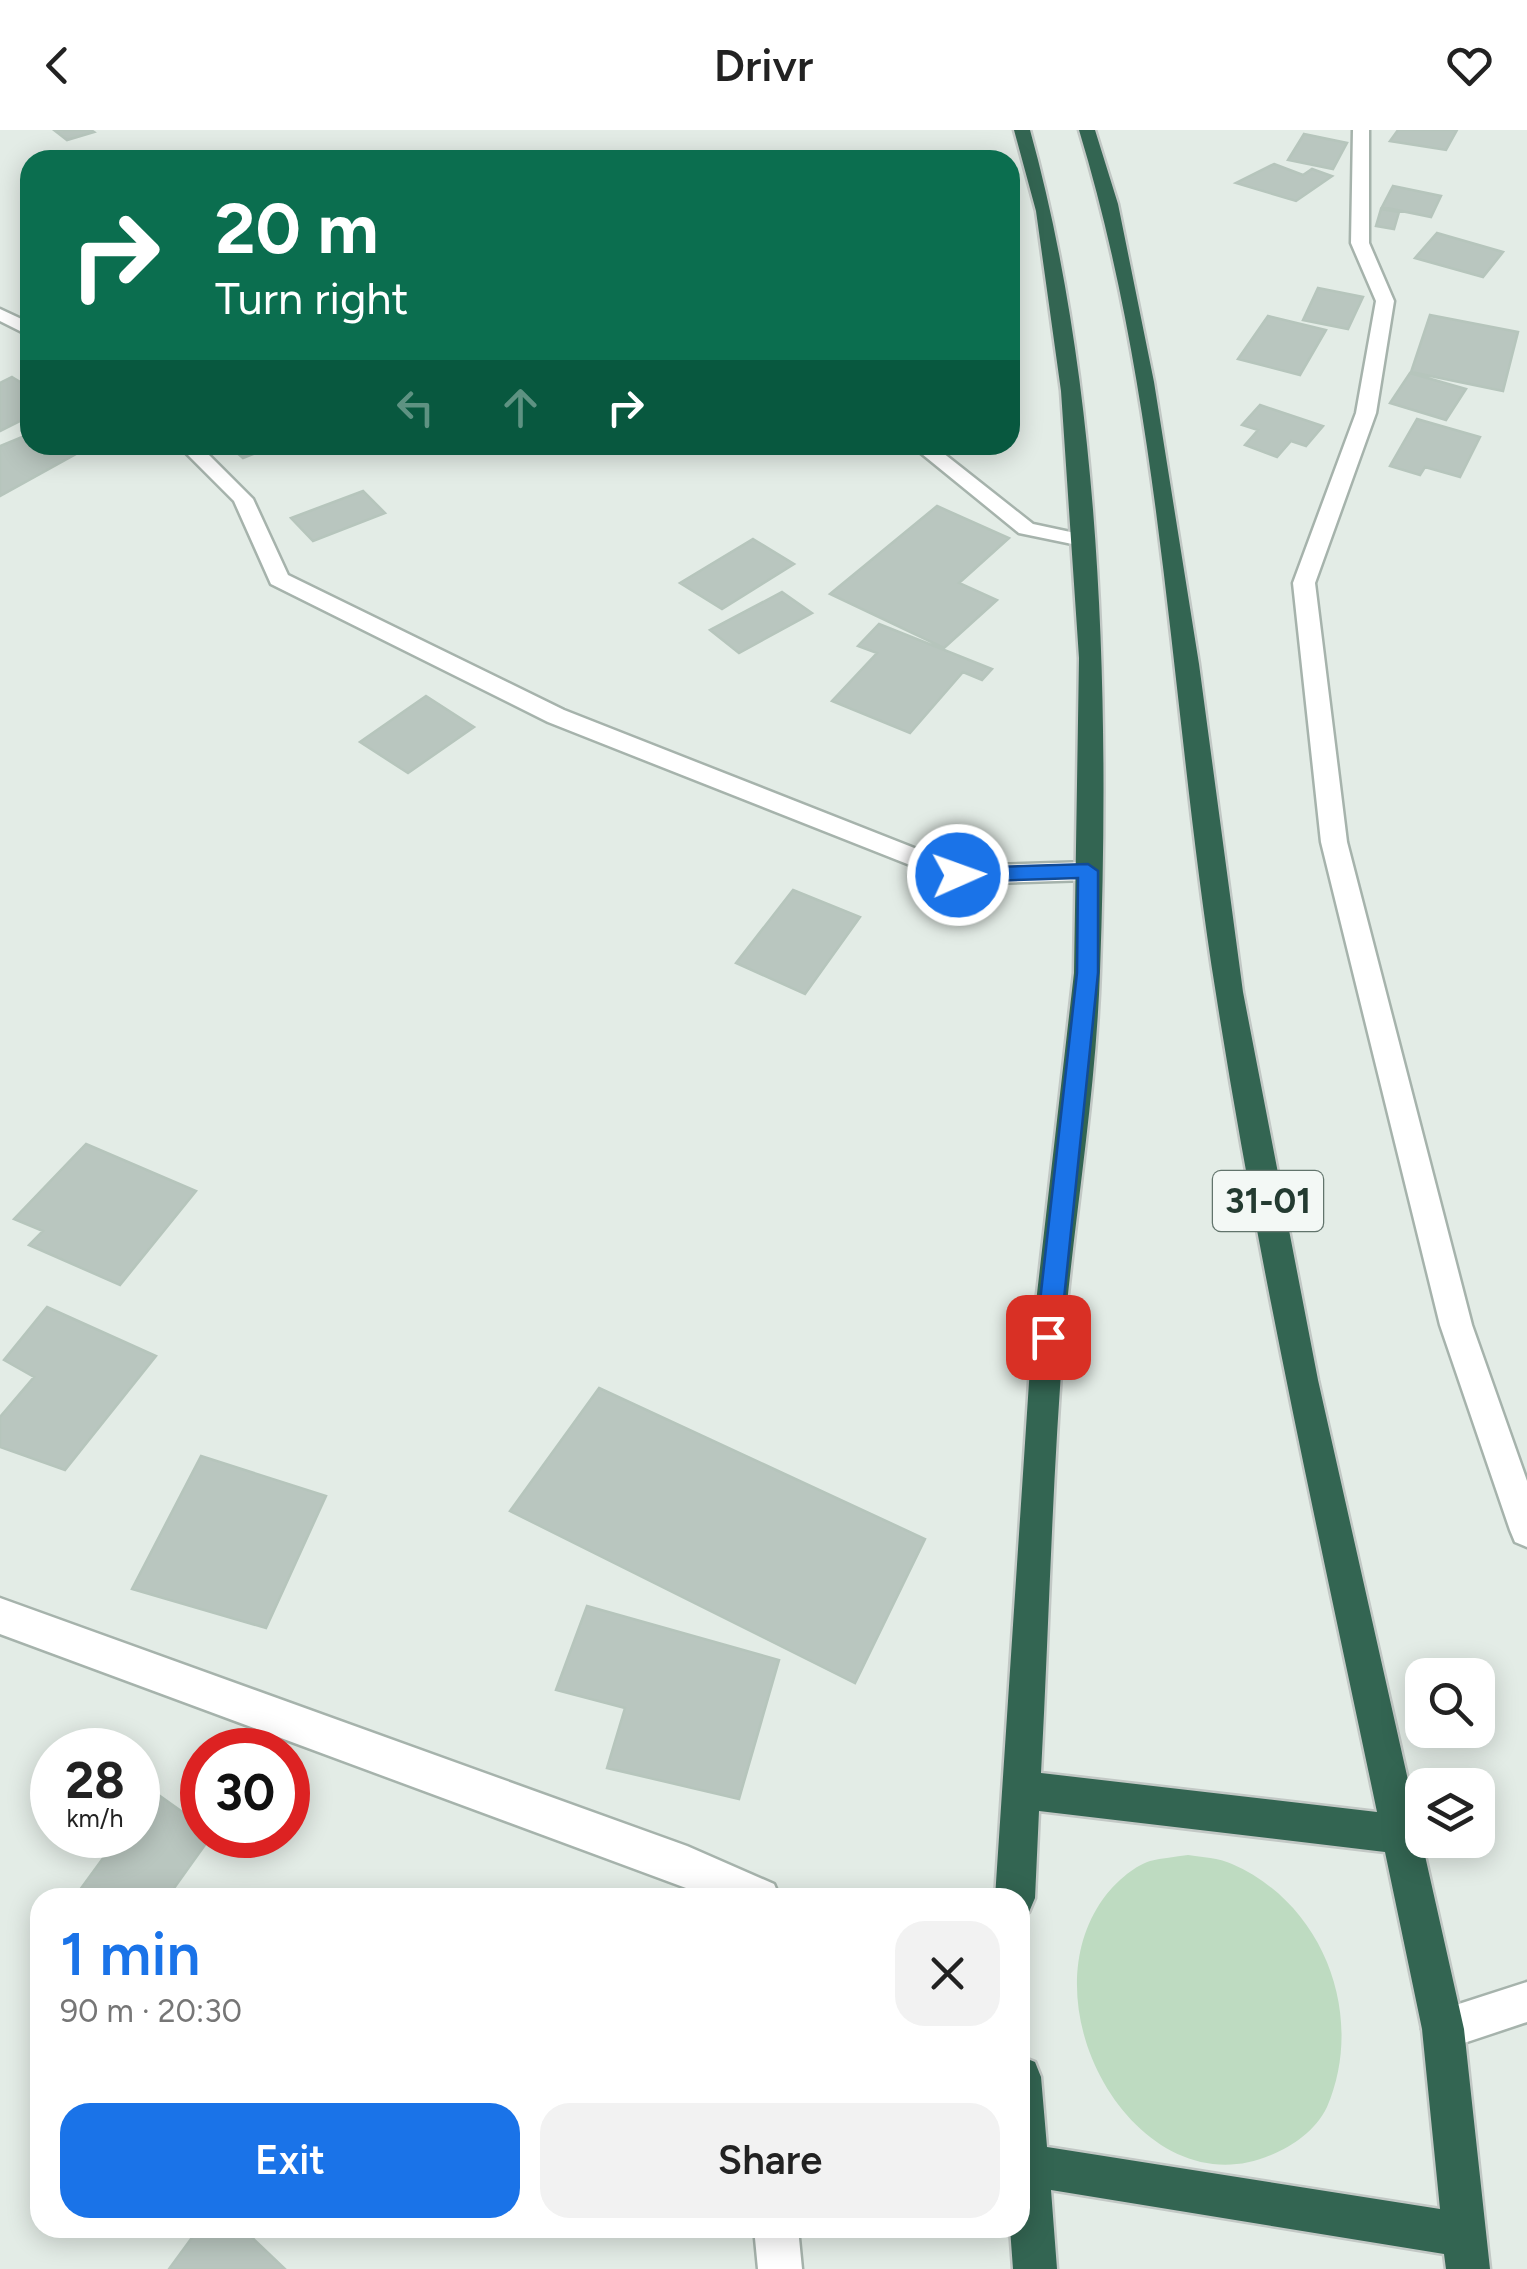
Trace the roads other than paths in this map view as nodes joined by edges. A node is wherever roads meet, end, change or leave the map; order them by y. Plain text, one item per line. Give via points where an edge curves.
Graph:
1 (1022, 130) edge
2 (1087, 130) edge
3 (1361, 130) edge
4 (198, 455) edge
5 (934, 455) edge
6 (1082, 540) junction
7 (1088, 871) junction
8 (1527, 1530) edge
9 (0, 1616) edge
10 (1022, 1790) junction
11 (1400, 1834) junction
12 (737, 1888) edge
13 (1017, 1888) edge
14 (1527, 2002) edge
15 (1443, 2030) junction
16 (1030, 2167) edge
17 (1030, 2205) edge
18 (777, 2238) edge
19 (1466, 2252) edge
20 (780, 2269) edge
21 (1035, 2269) edge

1 - 6 highway via 1044,212 1068,373
2 - 11 highway, 31-01 via 1110,204 1145,382 1233,1011 1302,1380
3 - 8 street via 1360,243 1385,301 1366,413 1304,583 1334,842 1456,1325
4 - 7 street via 243,499 279,579 556,716 958,875
5 - 6 street via 1026,528
6 - 7 highway via 1090,658
7 - 10 highway via 1088,973 1048,1337
9 - 12 street
10 - 11 highway
10 - 13 highway
11 - 15 highway, 31-01
14 - 15 street
15 - 19 highway, 31-01
16 - 19 highway
17 - 21 highway
18 - 20 street

